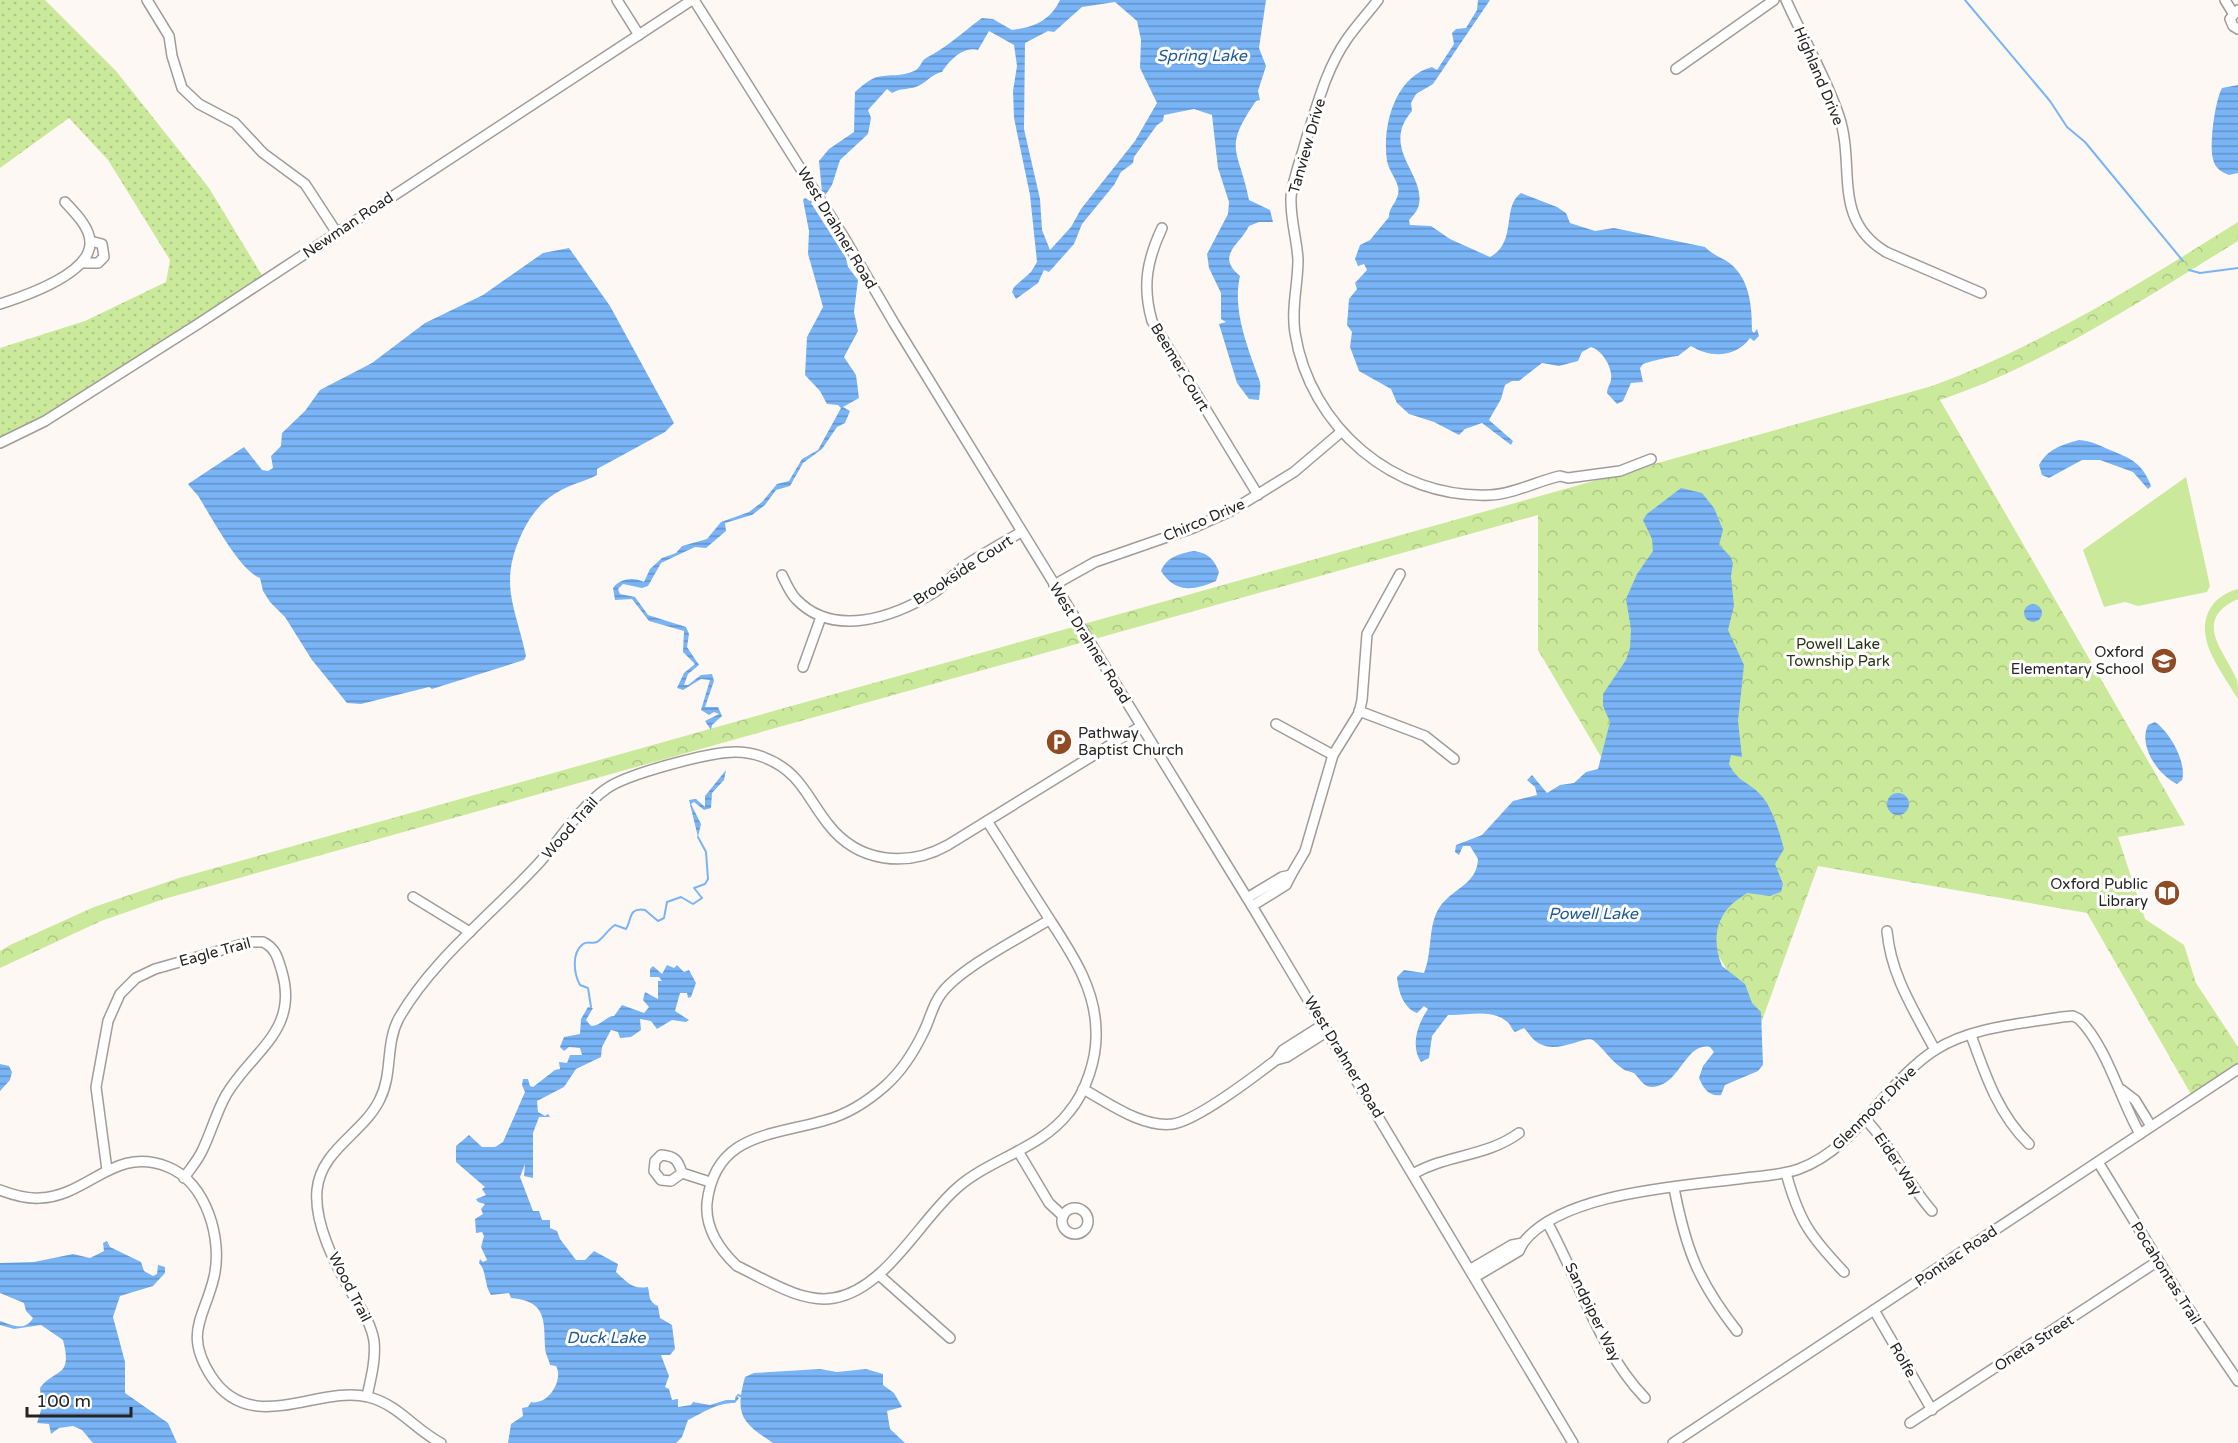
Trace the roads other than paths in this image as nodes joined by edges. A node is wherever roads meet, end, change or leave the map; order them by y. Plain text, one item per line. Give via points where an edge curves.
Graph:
1 (147, 0) edge
2 (617, 0) edge
3 (693, 0) edge
4 (1378, 0) edge
5 (1774, 0) edge
6 (1786, 0) edge
7 (2225, 0) edge
8 (2236, 11) edge
9 (2238, 29) edge
10 (639, 35) junction
11 (1676, 69) dead end
12 (65, 202) dead end
13 (1162, 228) dead end
14 (337, 233) junction
15 (90, 241) junction
16 (83, 263) junction
17 (1981, 293) dead end
18 (0, 304) edge
19 (1341, 432) junction
20 (0, 443) edge
21 (1651, 459) dead end
22 (1258, 495) junction
23 (1022, 532) junction
24 (1400, 574) dead end
25 (782, 575) dead end
26 (1054, 585) junction
27 (821, 616) junction
28 (803, 667) dead end
29 (1359, 711) junction
30 (1276, 724) dead end
31 (1141, 726) junction
32 (1333, 755) junction
33 (1454, 759) dead end
34 (987, 821) junction
35 (413, 897) dead end
36 (1250, 902) junction
37 (1050, 920) junction
38 (1887, 931) dead end
39 (470, 932) junction
40 (1326, 1028) junction
41 (1971, 1035) junction
42 (1935, 1050) junction
43 (2238, 1069) edge
44 (1083, 1089) junction
45 (2122, 1090) junction
46 (1864, 1118) junction
47 (2151, 1126) junction
48 (1519, 1133) dead end
49 (2140, 1134) junction
50 (2029, 1144) dead end
51 (1018, 1151) junction
52 (2098, 1162) junction
53 (107, 1170) junction
54 (682, 1173) dead end
55 (1786, 1173) junction
56 (1413, 1174) junction
57 (184, 1178) junction
58 (710, 1182) junction
59 (1674, 1188) junction
60 (0, 1190) edge
61 (1932, 1211) dead end
62 (1064, 1216) dead end
63 (1548, 1222) junction
64 (2158, 1261) junction
65 (1844, 1272) dead end
66 (1473, 1273) junction
67 (879, 1275) junction
68 (1874, 1310) junction
69 (1737, 1331) dead end
70 (950, 1338) dead end
71 (2238, 1381) edge
72 (367, 1396) junction
73 (1645, 1398) dead end
74 (1932, 1410) junction
75 (1910, 1424) dead end
76 (441, 1443) edge
77 (1573, 1443) edge
78 (1673, 1443) edge

1 - 14 street via 169,36 182,88 199,104 236,123 263,153 305,184
2 - 10 street
3 - 10 street, Newman Road
3 - 23 street, West Drahner Road via 845,238
4 - 19 street, Tanview Drive via 1347,39 1331,69 1291,198 1298,260 1295,334 1310,383
5 - 11 street
6 - 17 street, Highland Drive via 1840,119 1847,153 1846,190 1851,211 1861,228 1886,252
7 - 8 street
8 - 9 street via 2230,21
10 - 14 street, Newman Road
12 - 15 street
13 - 22 street, Beemer Court via 1145,278 1152,321
14 - 20 street, Newman Road via 45,421
15 - 16 street
15 - 16 street via 102,244 104,257 98,263
16 - 18 street
19 - 21 street, Tanview Drive via 1373,460 1416,483 1490,495 1560,476 1620,471
19 - 22 street, Chirco Drive via 1294,472
22 - 26 street, Chirco Drive via 1193,528 1095,562
23 - 26 street, West Drahner Road
23 - 27 street, Brookside Court via 966,565 935,591 883,617 860,621
24 - 29 street via 1367,634
25 - 27 street, Brookside Court via 794,597
26 - 31 street, West Drahner Road
27 - 28 street
29 - 32 street
29 - 33 street via 1425,736
30 - 32 street
31 - 34 street, Wood Trail
31 - 36 street, West Drahner Road
32 - 36 street via 1305,851 1286,885
34 - 37 street
34 - 39 street, Wood Trail via 922,857 876,857 858,850 831,828 798,780 780,765 736,752 707,756 606,788
35 - 39 street
36 - 40 street, West Drahner Road
37 - 44 street via 1094,1003 1094,1057
37 - 58 street via 958,977 940,994 907,1062 862,1104 827,1120 748,1141 724,1159
38 - 42 street via 1894,972
39 - 72 street, Wood Trail via 420,987 400,1017 390,1042 387,1082 380,1100 327,1161 320,1175 318,1210 325,1234 340,1274 365,1315 374,1341
40 - 44 street via 1283,1050 1256,1076 1190,1118 1173,1124 1132,1116
40 - 56 street, West Drahner Road
41 - 42 street, Glenmoor Drive
41 - 45 street, Glenmoor Drive via 2073,1016 2083,1024
41 - 50 street via 1998,1103 2013,1129
42 - 46 street, Glenmoor Drive
43 - 47 street, Pontiac Road
44 - 51 street via 1069,1112 1046,1134
45 - 47 street, Glenmoor Drive via 2135,1100
45 - 49 street, Glenmoor Drive via 2124,1106
46 - 55 street, Glenmoor Drive via 1833,1150
46 - 61 street, Eider Way via 1887,1144 1914,1192
47 - 49 street, Pontiac Road
48 - 56 street via 1498,1147 1432,1164
49 - 52 street, Pontiac Road
51 - 62 street via 1049,1203
51 - 67 street via 959,1186
52 - 64 street, Pocahontas Trail
52 - 68 street, Pontiac Road
53 - 57 street via 143,1161 168,1167
53 - 57 street, Eagle Trail via 96,1087 108,1021 120,994 136,978 155,969 250,942 263,942 276,954 283,978 286,1000 281,1022 226,1095 202,1152
53 - 60 street via 55,1196 27,1197
54 - 58 street
55 - 59 street, Glenmoor Drive
55 - 65 street via 1810,1236
56 - 66 street, West Drahner Road
57 - 72 street via 207,1208 214,1236 214,1277 198,1319 198,1340 212,1377 227,1393 258,1406
58 - 67 street via 710,1226 718,1246 737,1266 820,1299 849,1294
59 - 63 street, Glenmoor Drive via 1599,1201
59 - 69 street via 1693,1264 1711,1297
63 - 66 street, Glenmoor Drive via 1529,1234 1519,1251
63 - 73 street, Sandpiper Way via 1611,1353 1628,1381
64 - 71 street, Pocahontas Trail
64 - 74 street, Oneta Street
66 - 77 street, West Drahner Road
67 - 70 street
68 - 74 street, Rolfe
68 - 78 street, Pontiac Road
72 - 76 street via 389,1405
74 - 75 street, Oneta Street

